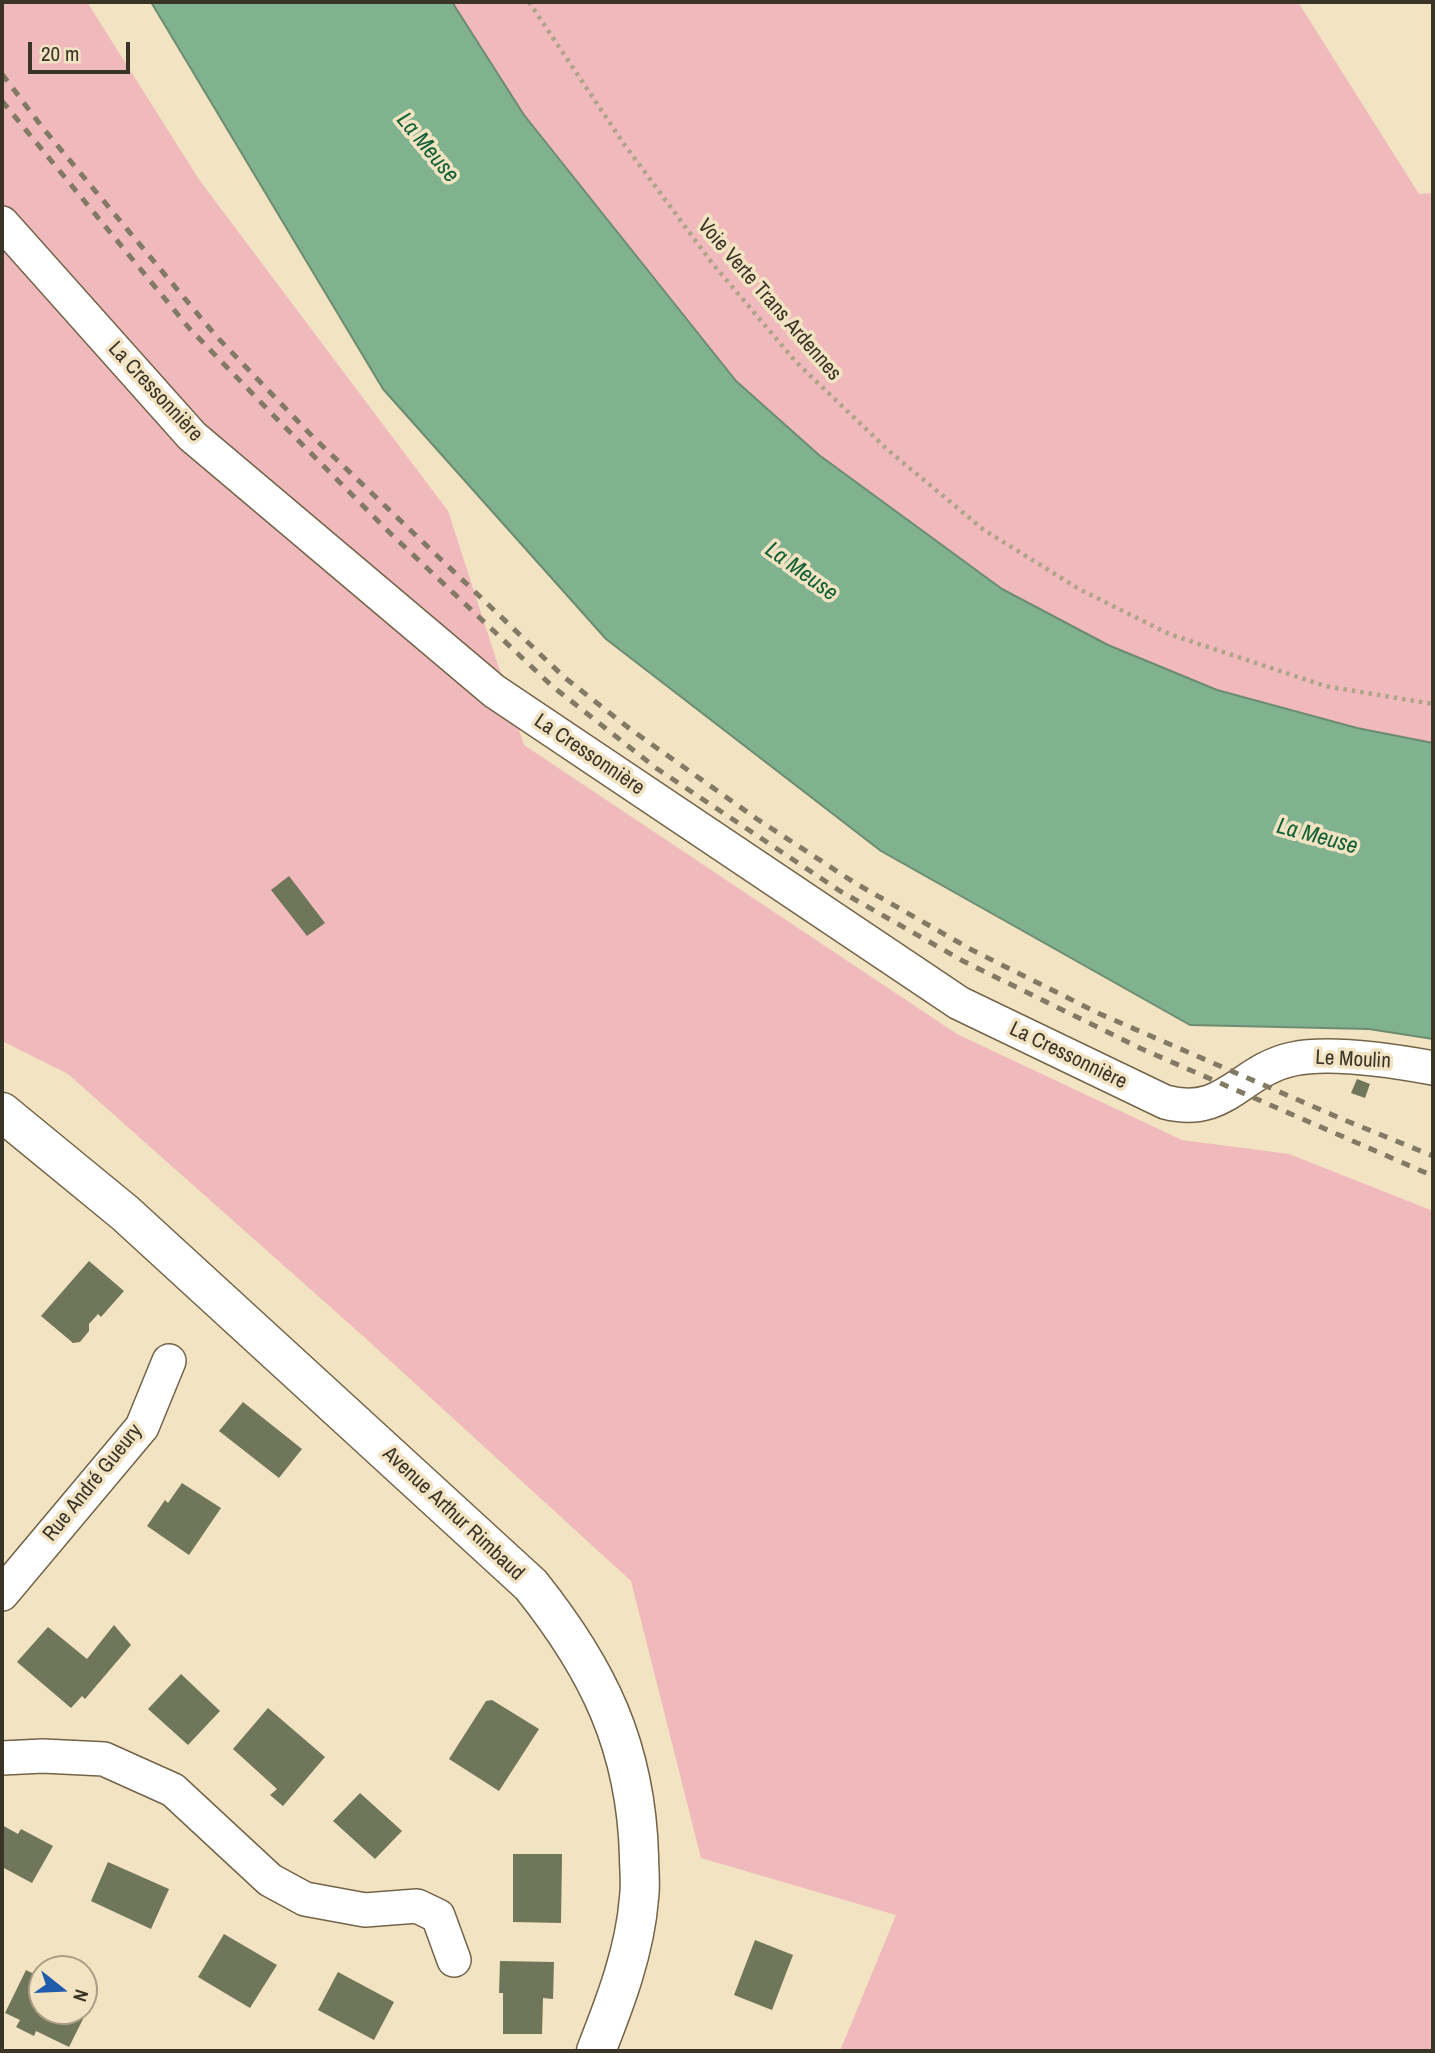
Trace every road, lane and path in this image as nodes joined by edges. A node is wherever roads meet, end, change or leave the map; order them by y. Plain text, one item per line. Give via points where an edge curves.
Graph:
1 (529, 2) edge
2 (2, 223) edge
3 (1433, 704) edge
4 (1273, 1065) joint
5 (1433, 1068) edge
6 (2, 1112) edge
7 (169, 1361) dead end
8 (2, 1594) edge
9 (2, 1758) edge
10 (454, 1960) dead end
11 (596, 2051) edge

1 - 3 path, Voie Verte Trans Ardennes via 624,145 712,263 796,362 888,452 984,530 1079,589 1169,634 1325,686
2 - 4 street, La Cressonnière via 192,436 494,691 959,1003 1183,1107 1213,1102
4 - 5 street, Le Moulin via 1323,1057
6 - 11 street, Avenue Arthur Rimbaud via 135,1222 531,1585 565,1627 616,1725 630,1776 638,1835 639,1899 629,1955
7 - 8 street, Rue André Gueury via 142,1427
9 - 10 street via 104,1759 173,1790 270,1880 305,1899 365,1910 417,1906 438,1916

